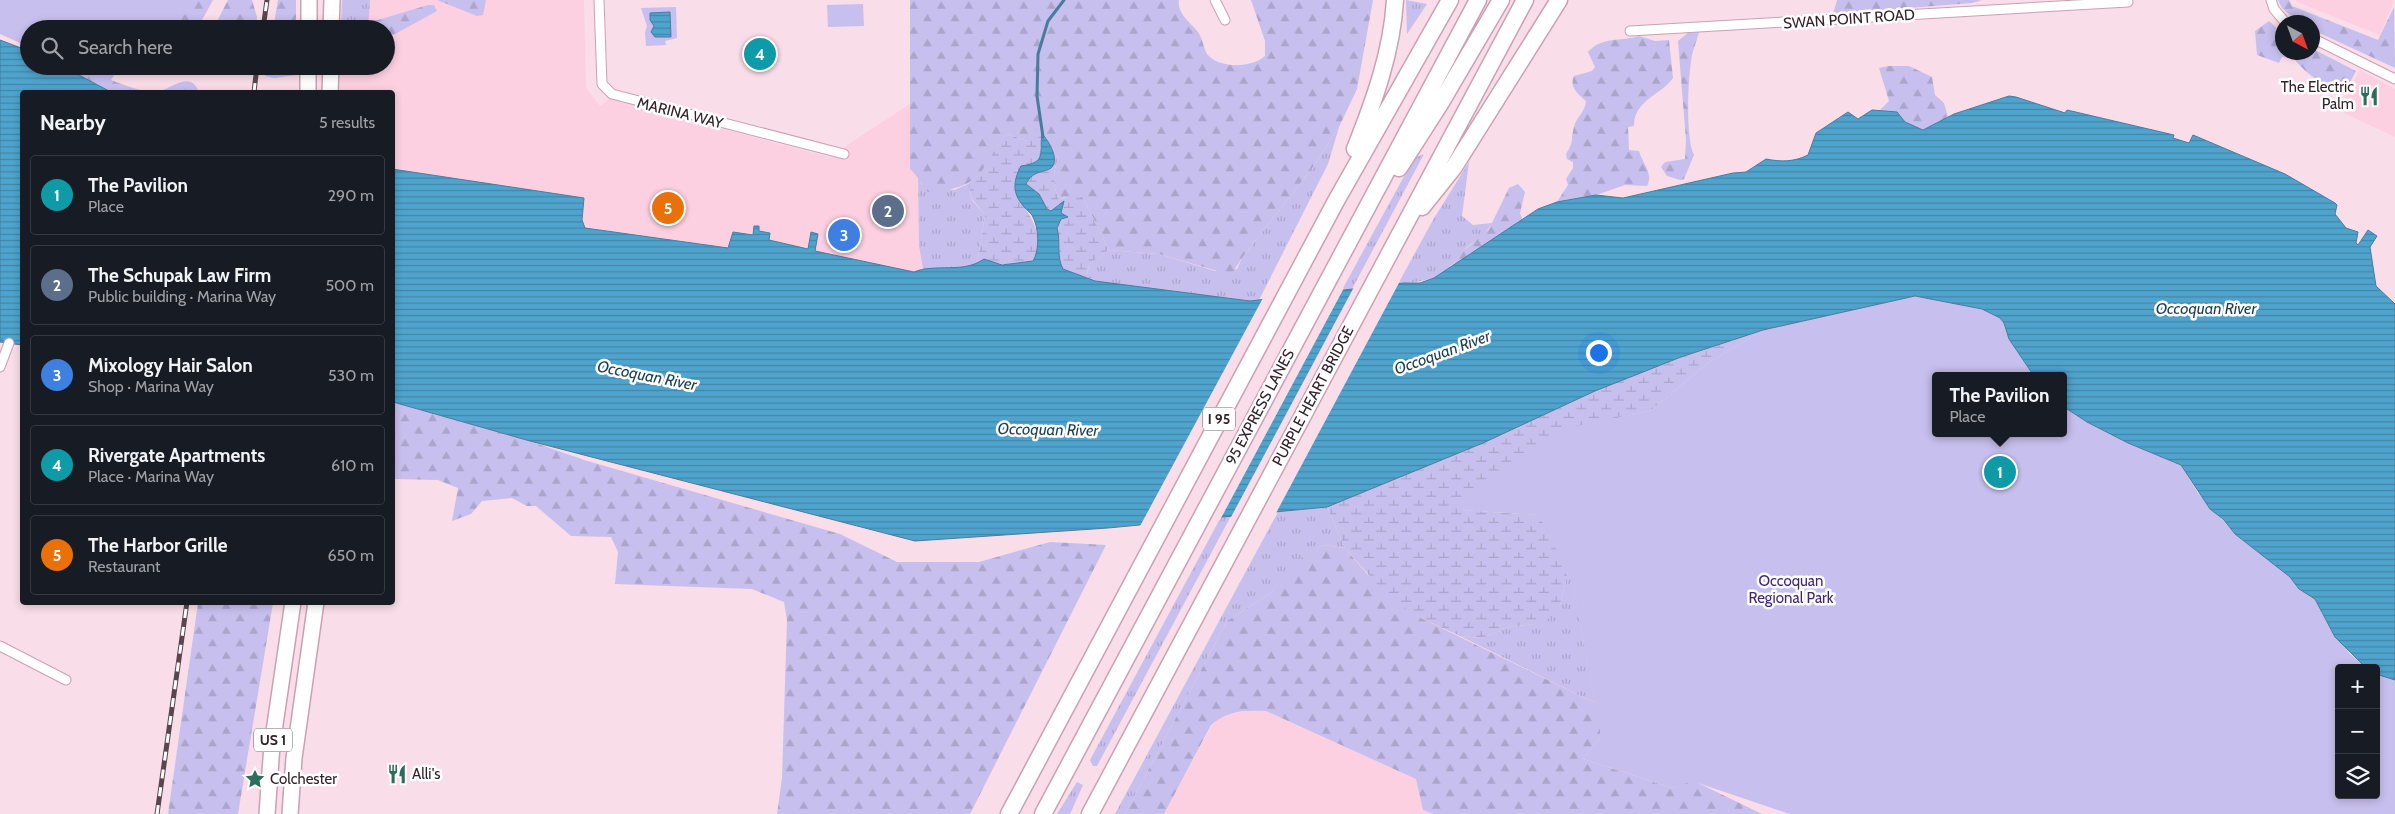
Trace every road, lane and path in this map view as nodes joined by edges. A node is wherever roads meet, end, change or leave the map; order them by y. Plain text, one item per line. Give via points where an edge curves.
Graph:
1 (309, 0) edge
2 (332, 0) edge
3 (599, 0) edge
4 (1214, 0) edge
5 (1395, 0) edge
6 (1450, 0) edge
7 (1478, 0) edge
8 (1500, 0) edge
9 (1525, 0) edge
10 (1559, 0) edge
11 (2271, 0) edge
12 (2128, 2) dead end
13 (2000, 4) edge
14 (2280, 15) edge
15 (309, 20) edge
16 (331, 20) edge
17 (1225, 20) dead end
18 (1630, 31) dead end
19 (2320, 42) edge
20 (308, 75) edge
21 (331, 75) edge
22 (2395, 79) edge
23 (308, 90) edge
24 (330, 90) edge
25 (844, 154) dead end
26 (1336, 201) junction
27 (1404, 227) junction
28 (1350, 240) junction
29 (10, 343) dead end
30 (0, 367) edge
31 (293, 605) edge
32 (316, 605) edge
33 (0, 646) edge
34 (66, 680) dead end
35 (1092, 811) edge
36 (267, 814) edge
37 (290, 814) edge
38 (1009, 814) edge
39 (1043, 814) edge

1 - 15 main road
2 - 16 main road
3 - 25 street, MARINA WAY via 602,84 612,94
4 - 17 street
5 - 26 highway via 1391,38 1373,102
6 - 26 highway, I 95
7 - 28 highway, 95 EXPRESS LANES
8 - 28 highway via 1440,104
9 - 27 highway
10 - 27 highway via 1446,178
11 - 14 street
12 - 13 street, SWAN POINT ROAD
13 - 18 street, SWAN POINT ROAD
19 - 22 street
20 - 23 main road
21 - 24 main road
26 - 38 highway, I 95
27 - 35 highway, PURPLE HEART BRIDGE
28 - 39 highway, 95 EXPRESS LANES
29 - 30 street
31 - 36 main road, US 1 via 272,745
32 - 37 main road, US 1 via 294,758
33 - 34 street

